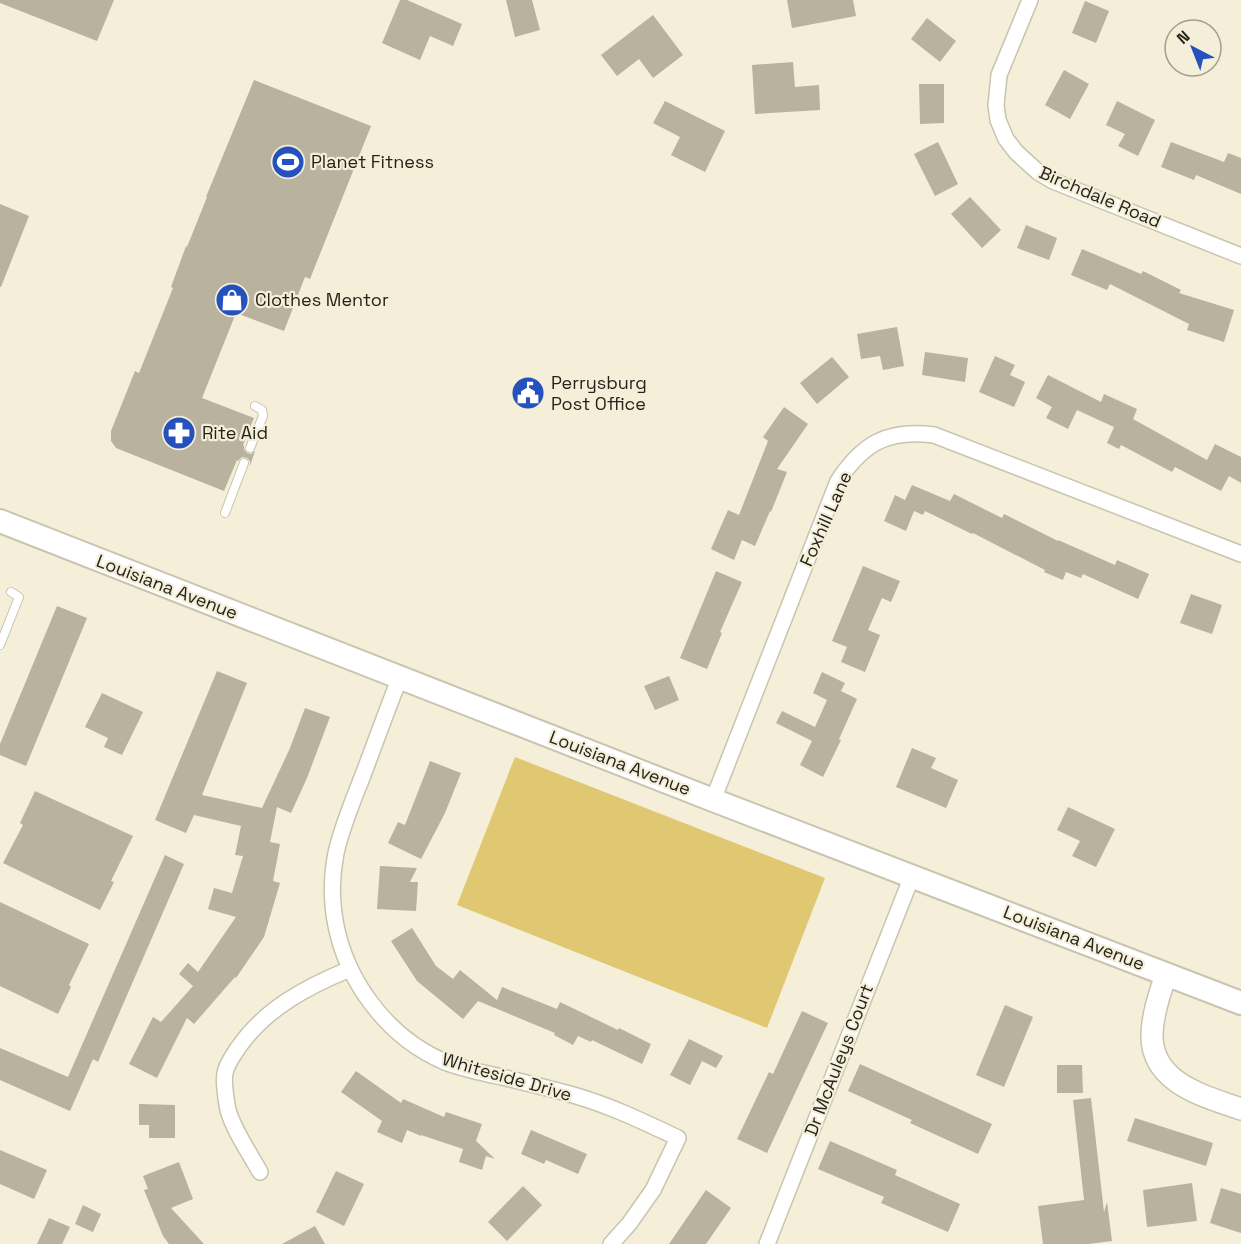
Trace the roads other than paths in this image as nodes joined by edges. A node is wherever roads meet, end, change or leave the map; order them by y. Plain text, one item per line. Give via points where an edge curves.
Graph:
1 (1024, 1) edge
2 (1241, 256) edge
3 (255, 406) dead end
4 (250, 448) dead end
5 (244, 463) dead end
6 (225, 513) dead end
7 (0, 521) edge
8 (1241, 555) edge
9 (11, 592) dead end
10 (0, 645) edge
11 (400, 677) junction
12 (713, 800) junction
13 (912, 876) junction
14 (350, 969) junction
15 (1166, 974) junction
16 (1241, 1003) edge
17 (1241, 1109) edge
18 (260, 1172) dead end
19 (611, 1244) edge
20 (767, 1244) edge

1 - 2 street, Birchdale Road via 999,75 996,105 1006,139 1016,152 1053,181
3 - 4 lane via 263,416
5 - 6 lane
7 - 11 main road, Louisiana Avenue
8 - 12 street, Foxhill Lane via 934,435 905,434 876,442 849,464 838,482
9 - 10 lane via 20,597
11 - 12 main road, Louisiana Avenue
11 - 14 street, Whiteside Drive via 336,853 333,905 337,933
12 - 13 main road, Louisiana Avenue
13 - 15 main road, Louisiana Avenue
13 - 20 street, Dr McAuleys Court
14 - 18 street via 320,981 282,1004 248,1034 229,1063 225,1079 227,1107
14 - 19 street, Whiteside Drive via 374,1008 421,1050 471,1070 576,1096 678,1138 652,1190
15 - 16 main road, Louisiana Avenue
15 - 17 street via 1154,1012 1153,1047 1158,1060 1178,1083

